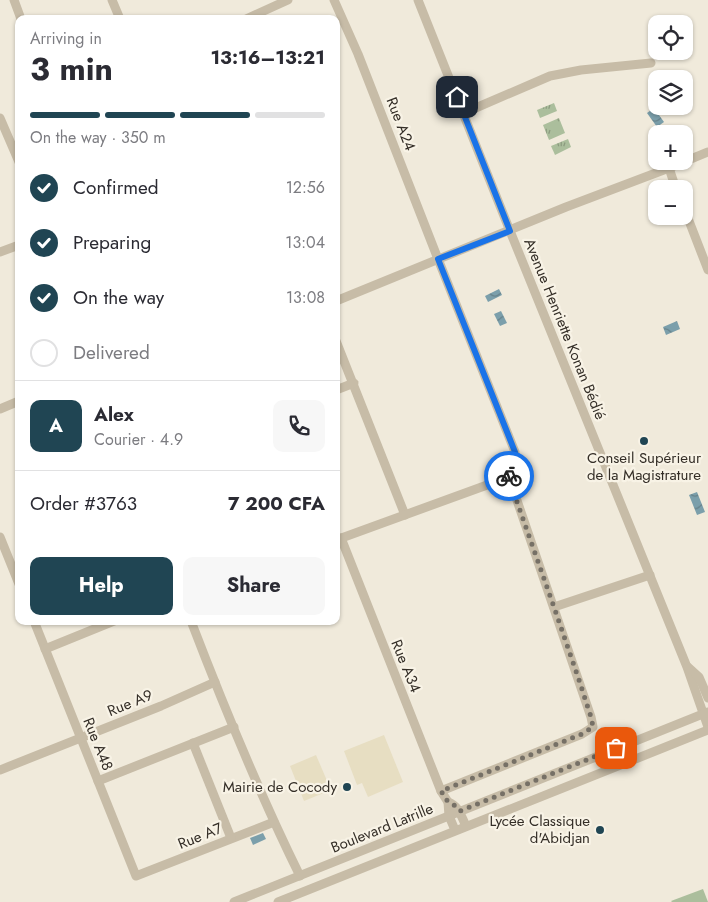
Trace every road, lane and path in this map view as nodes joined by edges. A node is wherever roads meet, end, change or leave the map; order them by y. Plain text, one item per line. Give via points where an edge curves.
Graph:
1 (14, 0) edge
2 (112, 0) edge
3 (288, 0) edge
4 (334, 0) edge
5 (418, 0) edge
6 (20, 15) edge
7 (118, 15) edge
8 (255, 15) edge
9 (651, 63) dead end
10 (464, 113) junction
11 (0, 118) edge
12 (708, 152) edge
13 (15, 153) edge
14 (693, 158) edge
15 (664, 170) edge
16 (691, 225) edge
17 (510, 231) junction
18 (15, 246) edge
19 (0, 252) edge
20 (438, 259) junction
21 (708, 270) edge
22 (340, 299) edge
23 (340, 350) edge
24 (354, 383) junction
25 (340, 388) edge
26 (15, 403) edge
27 (0, 409) edge
28 (509, 477) junction
29 (405, 515) junction
30 (0, 537) edge
31 (340, 539) edge
32 (340, 541) edge
33 (15, 574) edge
34 (650, 575) junction
35 (554, 607) junction
36 (36, 625) edge
37 (97, 625) edge
38 (193, 625) edge
39 (45, 648) junction
40 (688, 667) junction
41 (214, 682) junction
42 (708, 698) edge
43 (705, 713) edge
44 (234, 727) junction
45 (708, 728) edge
46 (80, 738) junction
47 (193, 744) junction
48 (0, 770) edge
49 (98, 781) junction
50 (441, 791) junction
51 (448, 802) junction
52 (460, 811) junction
53 (449, 816) junction
54 (274, 822) junction
55 (466, 826) junction
56 (455, 830) junction
57 (231, 838) junction
58 (136, 876) joint
59 (300, 876) junction
60 (234, 902) edge
61 (278, 902) edge

1 - 6 street
2 - 7 street
3 - 8 street
4 - 20 street, Rue A24
5 - 10 street, Avenue Henriette Konan Bédié
9 - 10 street via 550,76
10 - 17 street, Avenue Henriette Konan Bédié
11 - 13 street
12 - 14 street
15 - 17 street
16 - 21 street
17 - 20 street
17 - 34 street, Avenue Henriette Konan Bédié
18 - 19 street
20 - 22 street
20 - 28 street, Rue A24 via 515,452
23 - 24 street
24 - 25 street
24 - 29 street
26 - 27 street
28 - 29 street
28 - 35 street
29 - 31 street
30 - 33 street
32 - 50 street, Rue A34
34 - 35 street
34 - 40 street, Avenue Henriette Konan Bédié
35 - 50 street via 593,727
36 - 39 street, Rue A48
37 - 39 street
38 - 41 street
39 - 46 street, Rue A48
40 - 42 street, Avenue Henriette Konan Bédié via 699,677
40 - 43 street, Avenue Henriette Konan Bédié
41 - 44 street
41 - 46 street, Rue A9
43 - 45 street, Avenue Henriette Konan Bédié
43 - 52 street, Boulevard Latrille
44 - 47 street
44 - 54 street
45 - 55 street, Boulevard Latrille
46 - 48 street, Rue A9
46 - 49 street, Rue A48
47 - 49 street
47 - 57 street
49 - 58 street, Rue A48
50 - 51 street, Rue A34
51 - 52 street, Rue A34
51 - 53 street, Rue A34
52 - 53 street, Boulevard Latrille
52 - 55 street
53 - 56 street, Rue A34
53 - 59 street, Boulevard Latrille
54 - 57 street, Rue A7
54 - 59 street
55 - 56 street, Boulevard Latrille
56 - 61 street, Boulevard Latrille
57 - 58 street, Rue A7
59 - 60 street, Boulevard Latrille

